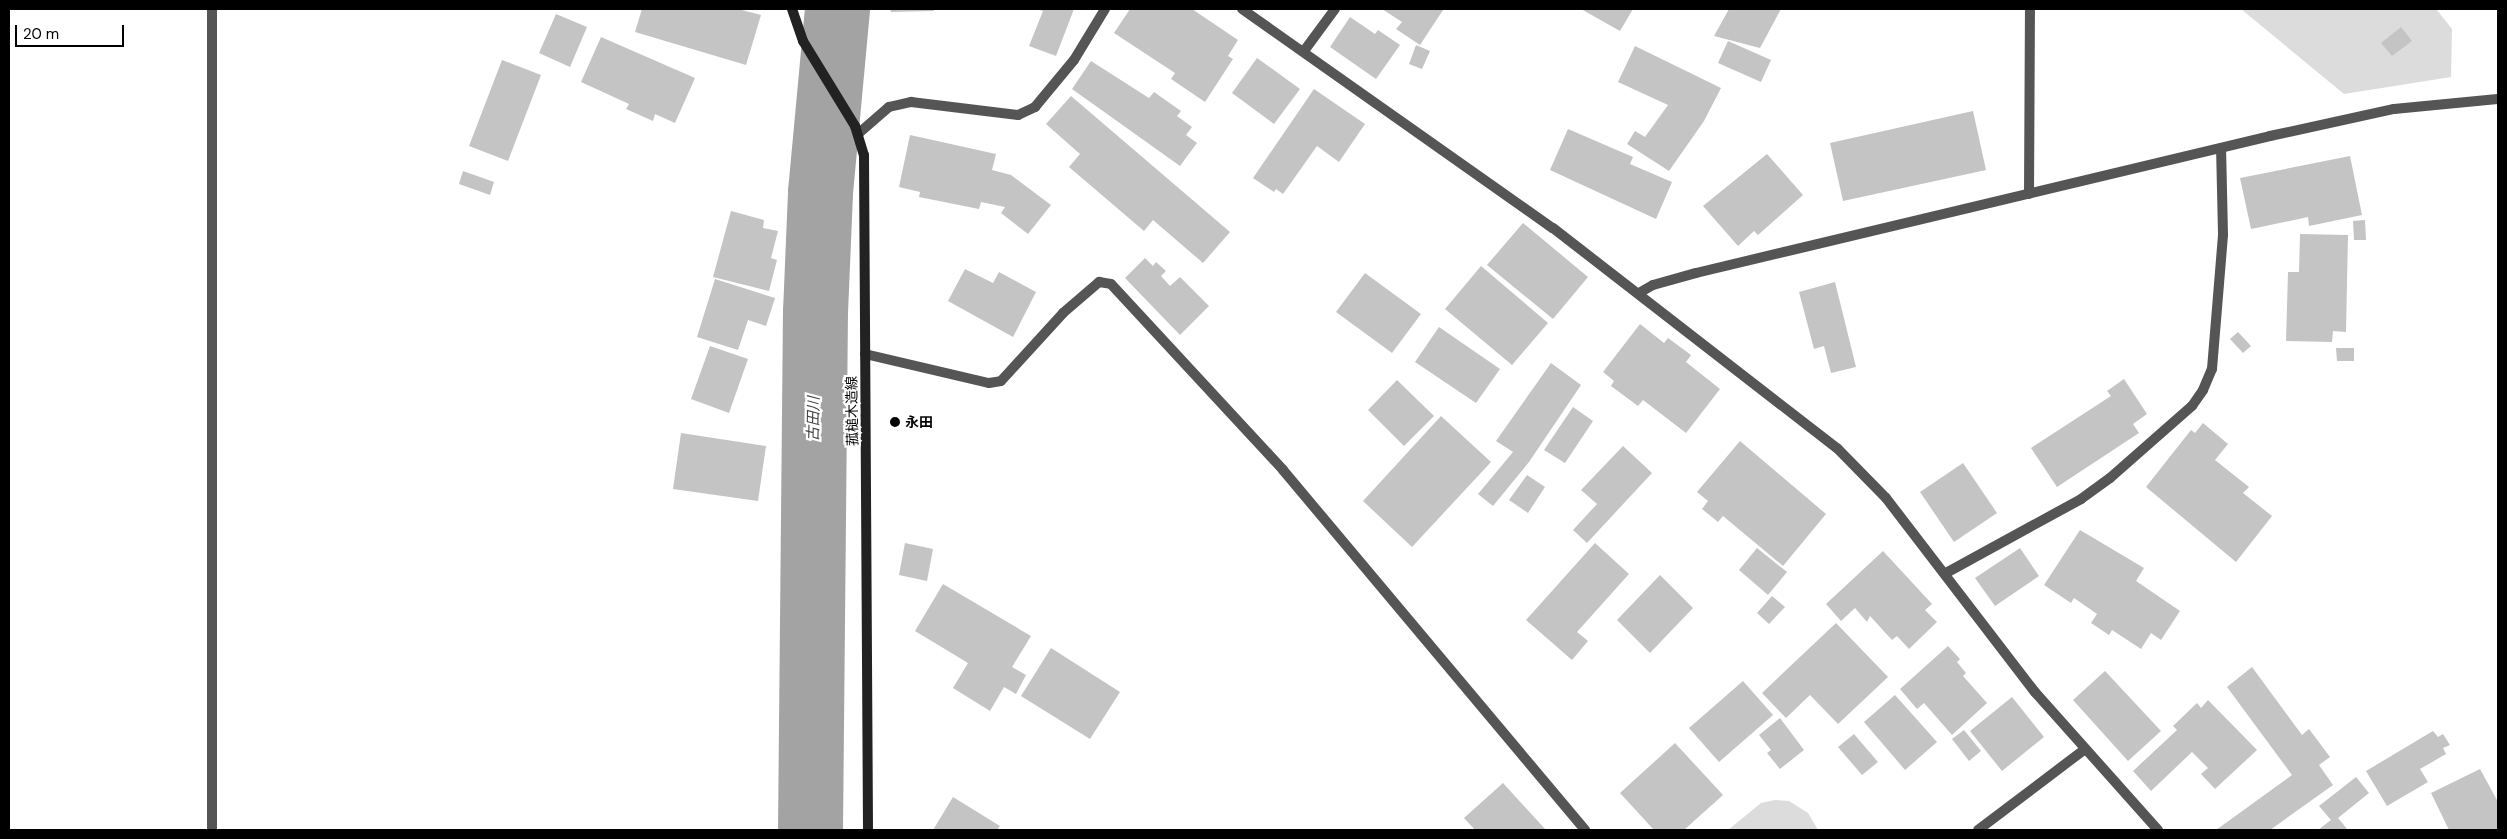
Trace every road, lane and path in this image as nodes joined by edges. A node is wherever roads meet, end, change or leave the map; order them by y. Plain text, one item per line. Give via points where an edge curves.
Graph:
1 (212, 9) edge
2 (792, 9) edge
3 (1104, 9) edge
4 (1242, 9) edge
5 (1335, 9) edge
6 (2030, 9) edge
7 (1304, 51) junction
8 (2498, 99) edge
9 (857, 129) junction
10 (2221, 148) junction
11 (2029, 194) junction
12 (1639, 293) junction
13 (865, 354) junction
14 (1946, 573) junction
15 (2085, 749) junction
16 (212, 830) edge
17 (868, 830) edge
18 (1585, 830) edge
19 (1978, 830) edge
20 (2158, 830) edge

1 - 16 street
2 - 9 main road, 菰槌木造線 via 803,41
3 - 9 street via 1074,60 1035,107 1018,115 911,102 889,107
4 - 7 street
5 - 7 street
6 - 11 street
7 - 12 street
8 - 10 street via 2394,109
9 - 13 main road, 菰槌木造線 via 864,155 866,207
10 - 11 street
10 - 14 street via 2224,190 2221,252 2212,369 2203,390 2192,406 2110,478 2073,503
11 - 12 street via 1696,273 1653,285
12 - 14 street via 1837,448 1886,498
13 - 17 main road, 菰槌木造線
13 - 18 street via 989,383 1001,381 1063,313 1099,282 1111,284 1283,470
14 - 15 street via 2035,692
15 - 19 street
15 - 20 street

